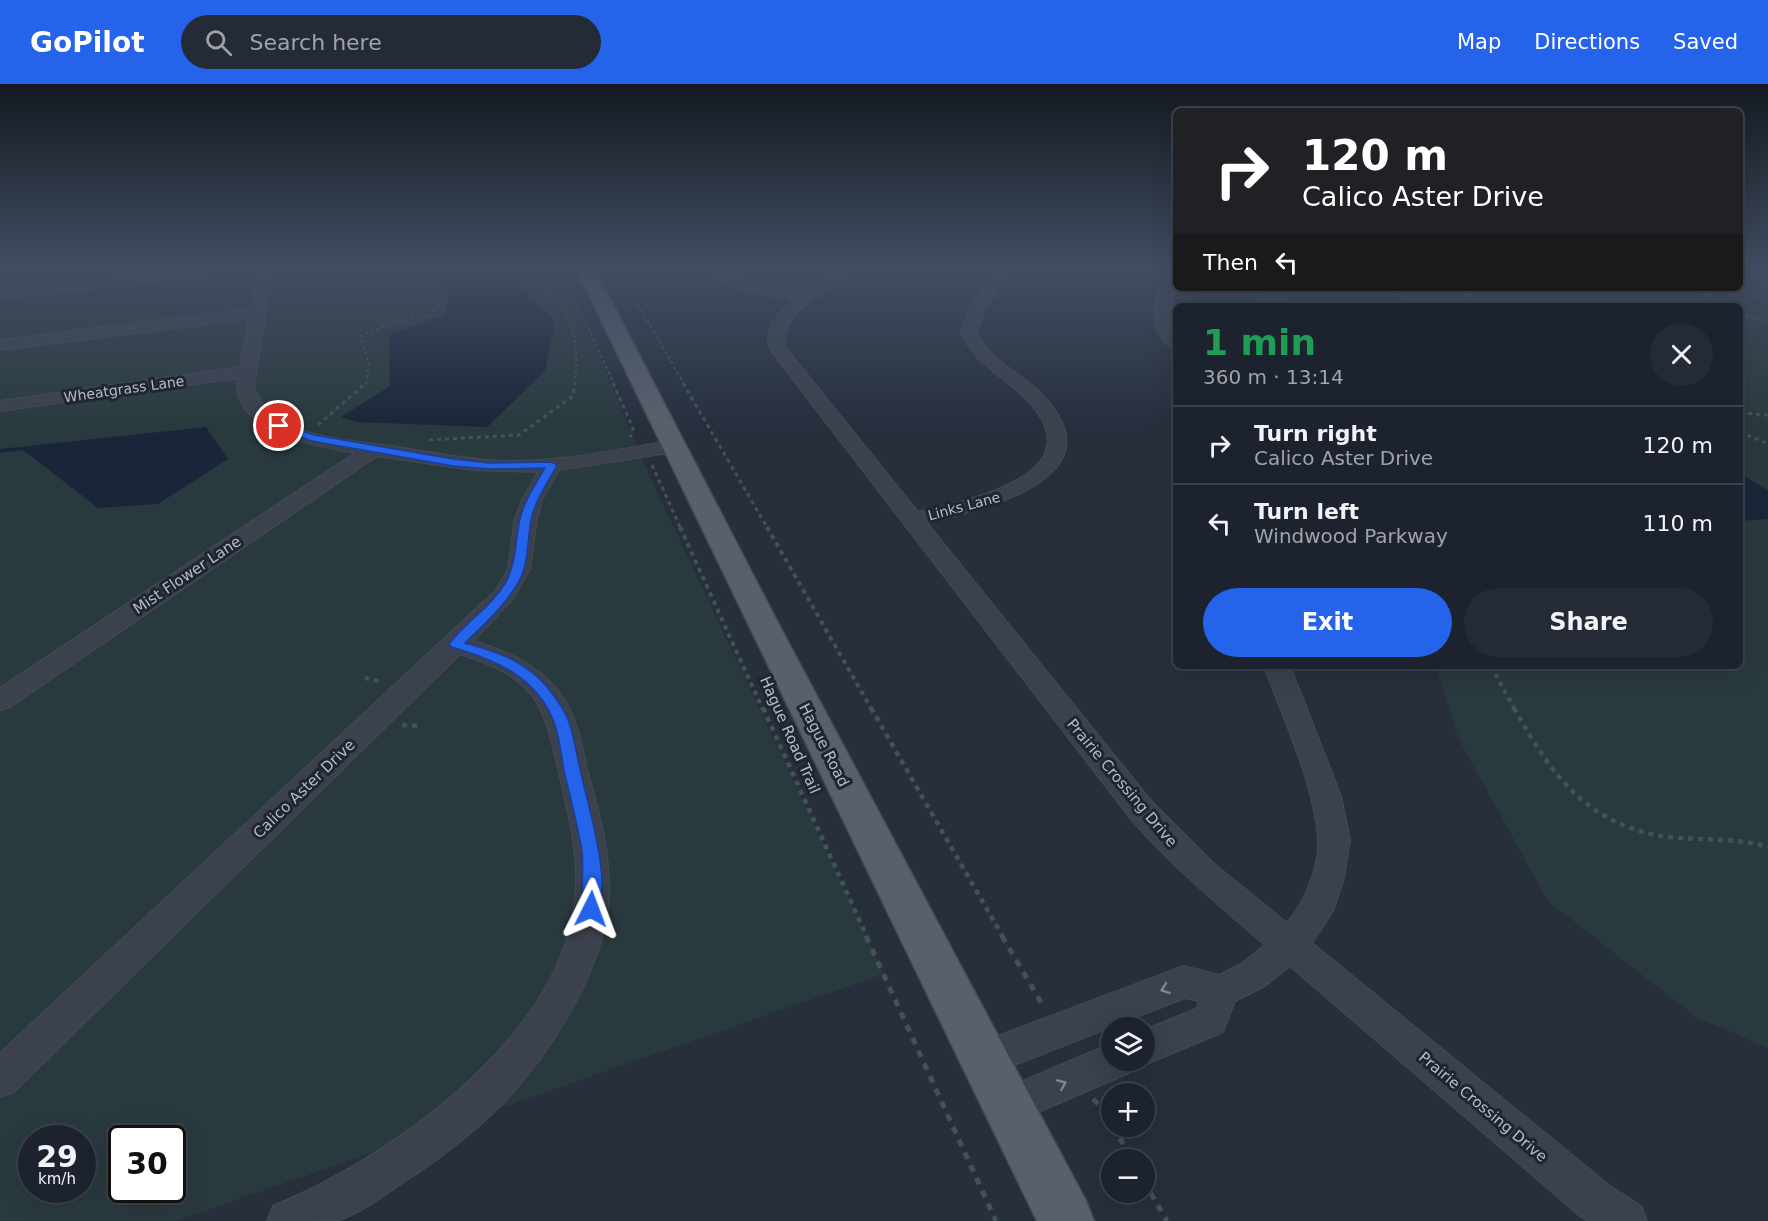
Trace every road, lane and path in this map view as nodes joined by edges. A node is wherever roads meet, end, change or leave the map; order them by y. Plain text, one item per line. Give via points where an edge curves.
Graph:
1 (193, 321) edge
2 (257, 321) edge
3 (404, 321) edge
4 (568, 321) edge
5 (585, 321) edge
6 (607, 321) edge
7 (648, 321) edge
8 (781, 321) edge
9 (971, 321) edge
10 (1160, 321) edge
11 (1173, 341) edge
12 (0, 345) edge
13 (248, 371) junction
14 (0, 406) edge
15 (1743, 413) edge
16 (1768, 415) edge
17 (325, 430) dead end
18 (1743, 433) edge
19 (421, 440) dead end
20 (1768, 444) edge
21 (660, 449) junction
22 (373, 450) junction
23 (552, 465) junction
24 (912, 520) junction
25 (456, 644) junction
26 (1278, 669) edge
27 (1493, 669) edge
28 (0, 701) edge
29 (396, 725) dead end
30 (421, 726) dead end
31 (1768, 847) edge
32 (1290, 945) junction
33 (1221, 991) junction
34 (1049, 1033) junction
35 (1155, 1043) edge
36 (984, 1059) junction
37 (1101, 1067) edge
38 (1075, 1078) junction
39 (0, 1079) edge
40 (1008, 1106) junction
41 (1101, 1107) edge
42 (1155, 1200) edge
43 (288, 1221) edge
44 (996, 1221) edge
45 (1066, 1221) edge
46 (1167, 1221) edge
47 (1626, 1221) edge

1 - 12 street
2 - 13 street
3 - 17 path via 361,336 369,364 366,385 314,428
4 - 19 path via 574,334 577,376 573,396 519,435
5 - 21 path, Hague Road Trail via 633,428 628,442
6 - 21 main road, Hague Road
7 - 34 path via 1042,1004 1041,1018
8 - 24 street, Prairie Crossing Drive via 775,331 777,348
9 - 24 street, Links Lane via 972,339 986,356 1050,414 1059,436 1058,446 1039,475 1014,490 966,508
10 - 11 street
13 - 14 street, Wheatgrass Lane
13 - 22 street via 247,396 268,420 312,438
15 - 16 path
18 - 20 path
21 - 23 street
21 - 36 main road, Hague Road via 767,633
21 - 44 path, Hague Road Trail
22 - 23 street via 489,466
22 - 28 street, Mist Flower Lane
23 - 25 street, Calico Aster Drive via 532,500 522,556 512,582 490,611
24 - 32 street, Prairie Crossing Drive via 1168,840
25 - 39 street, Calico Aster Drive
25 - 43 street via 489,653 522,670 546,694 560,718 590,851 591,909 584,939 569,978 532,1037 487,1092 428,1141 353,1189
26 - 32 street via 1326,796 1334,840 1328,878 1316,911
27 - 31 path via 1559,780 1594,812 1655,835 1747,841
29 - 30 path
32 - 33 street via 1253,975
32 - 47 street, Prairie Crossing Drive via 1595,1201
33 -> 34 street via 1184,982
33 - 35 street via 1210,1020
34 - 36 street
36 - 40 main road, Hague Road
37 - 38 street
40 -> 38 street
38 - 41 path
40 - 45 main road, Hague Road
42 - 46 path

